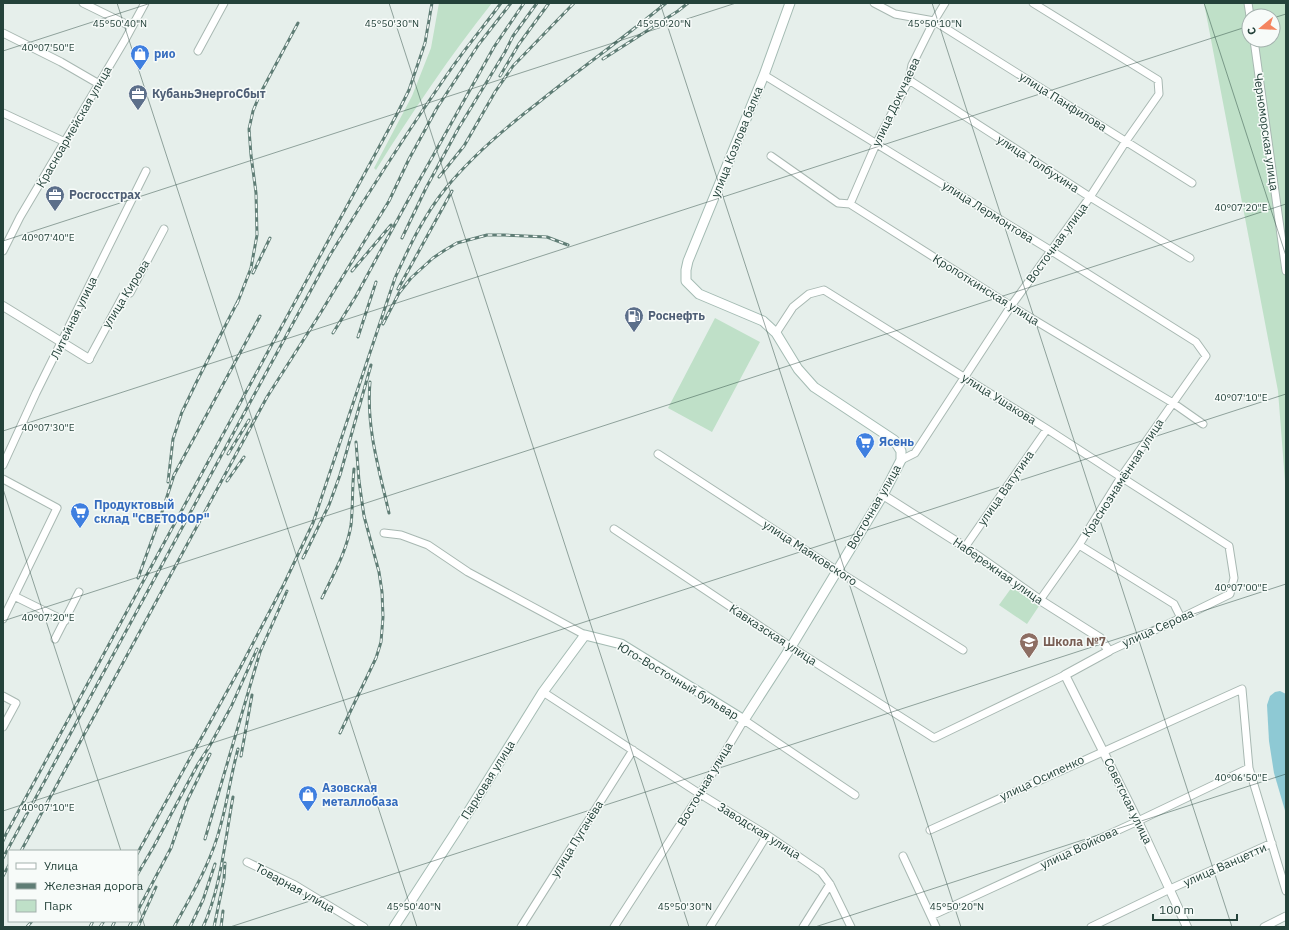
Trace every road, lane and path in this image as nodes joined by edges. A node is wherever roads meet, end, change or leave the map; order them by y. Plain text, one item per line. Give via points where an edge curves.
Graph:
1 (83, 3) edge
2 (145, 3) edge
3 (224, 3) edge
4 (790, 3) edge
5 (874, 3) edge
6 (945, 3) edge
7 (1033, 3) edge
8 (934, 21) junction
9 (132, 27) junction
10 (3, 33) edge
11 (1255, 48) edge
12 (198, 51) dead end
13 (764, 75) junction
14 (908, 80) junction
15 (99, 84) junction
16 (3, 113) edge
17 (1126, 141) junction
18 (65, 142) junction
19 (876, 144) junction
20 (771, 156) dead end
21 (146, 171) dead end
22 (1192, 183) dead end
23 (1090, 197) junction
24 (850, 204) junction
25 (164, 229) dead end
26 (1050, 250) junction
27 (3, 251) edge
28 (1190, 258) dead end
29 (1286, 271) edge
30 (3, 306) edge
31 (1011, 306) junction
32 (776, 333) junction
33 (62, 342) junction
34 (1206, 356) joint
35 (89, 359) joint
36 (964, 377) junction
37 (1172, 403) junction
38 (1203, 424) dead end
39 (1047, 428) junction
40 (658, 454) dead end
41 (901, 460) junction
42 (3, 465) edge
43 (1121, 478) junction
44 (3, 479) edge
45 (883, 495) junction
46 (614, 529) dead end
47 (384, 533) dead end
48 (1079, 545) junction
49 (1229, 546) joint
50 (964, 547) junction
51 (836, 570) junction
52 (80, 592) dead end
53 (14, 596) junction
54 (1040, 600) junction
55 (1181, 618) junction
56 (3, 619) edge
57 (65, 621) junction
58 (585, 635) junction
59 (55, 639) dead end
60 (791, 647) junction
61 (963, 650) dead end
62 (1109, 650) junction
63 (1065, 675) junction
64 (543, 692) junction
65 (3, 696) edge
66 (744, 720) junction
67 (3, 727) edge
68 (934, 738) joint
69 (633, 750) junction
70 (1103, 750) junction
71 (1249, 768) junction
72 (700, 794) junction
73 (855, 794) dead end
74 (1138, 821) junction
75 (930, 830) dead end
76 (767, 835) junction
77 (1272, 843) junction
78 (903, 856) dead end
79 (246, 862) dead end
80 (830, 884) junction
81 (1170, 889) junction
82 (1286, 891) edge
83 (931, 916) junction
84 (1286, 916) edge
85 (364, 927) edge
86 (394, 927) edge
87 (521, 927) edge
88 (614, 927) edge
89 (710, 927) edge
90 (802, 927) edge
91 (852, 927) edge
92 (936, 927) edge
93 (1091, 927) edge
94 (1187, 927) edge
95 (1264, 927) edge

1 - 9 street
2 - 9 street, Красноармейская улица
3 - 12 street
4 - 13 main road, улица Козлова балка
5 - 8 street via 895,14
6 - 8 street, улица Докучаева
7 - 17 street, Восточная улица via 1158,80 1158,94
8 - 14 street, улица Докучаева via 912,65
8 - 17 street, улица Панфилова
9 - 15 street, Красноармейская улица
10 - 15 street
11 - 29 street, Черноморская улица
13 - 19 street, улица Лермонтова
13 - 32 main road, улица Козлова балка via 688,261 686,281 699,294 763,322
14 - 19 street, улица Докучаева
14 - 23 street, улица Толбухина
15 - 18 street, Красноармейская улица
16 - 18 street
17 - 22 street, улица Панфилова
17 - 23 street, Восточная улица
18 - 27 street, Красноармейская улица via 20,217
19 - 24 street, улица Докучаева
19 - 26 street, улица Лермонтова
20 - 24 street, Кропоткинская улица via 838,203
21 - 33 street, Литейная улица
23 - 26 street, Восточная улица
23 - 28 street, улица Толбухина
24 - 31 street, Кропоткинская улица
25 - 35 street, улица Кирова via 130,293 123,296
26 - 31 street, Восточная улица
26 - 34 street, улица Лермонтова via 1196,342
30 - 33 street
31 - 36 street, Восточная улица
31 - 37 street, Кропоткинская улица
32 - 36 street, улица Ушакова via 793,307 809,294 824,290
32 - 41 main road via 798,369 814,387 894,440 900,451
33 - 35 street
33 - 42 street, Литейная улица
34 - 37 street, Краснознамённая улица
36 - 39 street, улица Ушакова
36 - 41 street, Восточная улица via 915,453
37 - 38 street, Кропоткинская улица
37 - 43 street, Краснознамённая улица
39 - 43 street, улица Ушакова
39 - 50 street, улица Ватутина
40 - 51 street, улица Маяковского
41 - 45 main road, Восточная улица
43 - 48 street, Краснознамённая улица
43 - 49 street, улица Ушакова
44 - 53 street via 58,508
45 - 50 street, Набережная улица
45 - 51 main road, Восточная улица
46 - 60 street, Кавказская улица
47 - 58 street, Юго-Восточный бульвар via 401,535 428,545 468,572
48 - 54 street, Краснознамённая улица
48 - 55 street via 1174,604
49 - 55 street, улица Серова via 1234,578 1230,594
50 - 54 street, Набережная улица
51 - 60 main road, Восточная улица
51 - 61 street, улица Маяковского
52 - 57 street
53 - 56 street
53 - 57 street
54 - 62 street, Набережная улица via 1100,638
55 - 62 street, улица Серова
57 - 59 street
58 - 64 main road, Парковая улица
58 - 66 main road, Юго-Восточный бульвар via 621,644
60 - 66 main road, Восточная улица
60 - 68 street, Кавказская улица
62 - 63 street, улица Серова
63 - 68 street, улица Серова
63 - 70 street, Советская улица
64 - 69 street, Заводская улица
64 - 86 main road, Парковая улица
65 - 67 street via 16,702
66 - 72 street, Восточная улица
66 - 73 street, Юго-Восточный бульвар
69 - 72 street, Заводская улица
69 - 87 street, улица Пугачёва
70 - 71 street, улица Осипенко via 1242,688
70 - 74 street, Советская улица
70 - 75 street, улица Осипенко
71 - 74 street, улица Войкова
71 - 77 street
72 - 76 street, Заводская улица
72 - 88 street, Восточная улица
74 - 81 street, Советская улица
74 - 83 street, улица Войкова
76 - 80 street, Заводская улица via 821,872
76 - 89 street
77 - 81 street, улица Ванцетти
77 - 82 street
78 - 83 street
79 - 85 street, Товарная улица via 295,886
80 - 90 street
80 - 91 street, Заводская улица
81 - 93 street, улица Ванцетти
81 - 94 street, Советская улица
83 - 92 street
84 - 95 street

